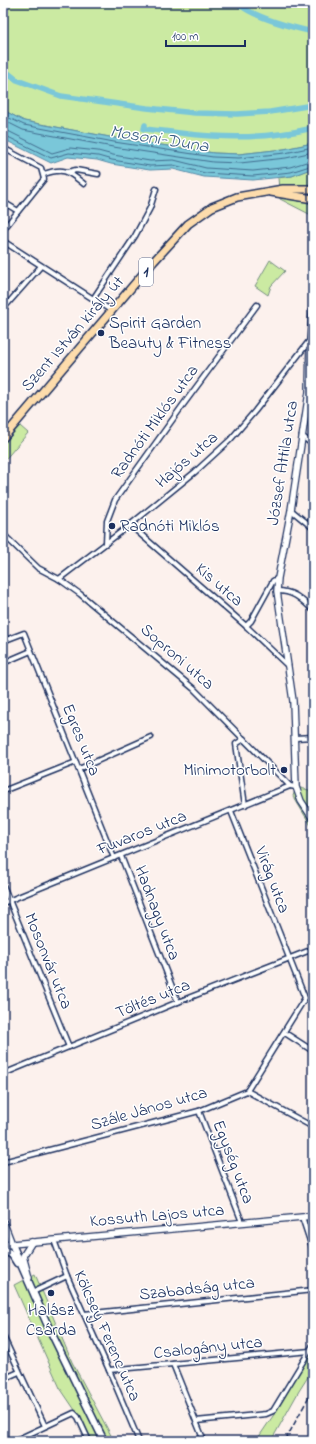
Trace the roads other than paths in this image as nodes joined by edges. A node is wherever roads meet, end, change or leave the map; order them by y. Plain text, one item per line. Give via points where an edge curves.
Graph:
1 (3, 148) edge
2 (68, 172) junction
3 (44, 174) junction
4 (98, 174) dead end
5 (84, 184) dead end
6 (156, 188) dead end
7 (313, 189) edge
8 (267, 191) junction
9 (313, 199) edge
10 (3, 202) edge
11 (18, 211) junction
12 (3, 230) edge
13 (3, 241) edge
14 (41, 266) junction
15 (93, 299) junction
16 (313, 304) edge
17 (257, 305) dead end
18 (3, 309) edge
19 (112, 311) junction
20 (311, 337) edge
21 (302, 436) junction
22 (3, 438) edge
23 (313, 445) edge
24 (291, 510) junction
25 (130, 525) junction
26 (313, 528) edge
27 (3, 534) edge
28 (106, 543) junction
29 (278, 578) junction
30 (60, 579) junction
31 (277, 591) junction
32 (313, 610) edge
33 (246, 626) junction
34 (3, 641) edge
35 (31, 651) junction
36 (3, 663) edge
37 (289, 667) junction
38 (151, 737) dead end
39 (313, 737) edge
40 (295, 738) junction
41 (244, 739) junction
42 (76, 762) junction
43 (79, 769) junction
44 (290, 786) junction
45 (296, 787) junction
46 (3, 791) edge
47 (245, 805) junction
48 (231, 811) junction
49 (313, 819) edge
50 (121, 856) junction
51 (114, 858) junction
52 (3, 885) edge
53 (9, 901) junction
54 (3, 903) edge
55 (313, 949) edge
56 (289, 959) junction
57 (178, 1002) junction
58 (285, 1032) junction
59 (69, 1047) junction
60 (313, 1051) edge
61 (3, 1074) edge
62 (247, 1091) junction
63 (199, 1111) junction
64 (313, 1127) edge
65 (3, 1162) edge
66 (313, 1216) edge
67 (302, 1217) junction
68 (3, 1221) edge
69 (242, 1222) junction
70 (54, 1240) junction
71 (32, 1242) junction
72 (12, 1244) junction
73 (3, 1245) edge
74 (3, 1250) edge
75 (313, 1250) edge
76 (67, 1276) junction
77 (313, 1290) edge
78 (36, 1291) junction
79 (84, 1314) junction
80 (3, 1336) edge
81 (313, 1345) edge
82 (310, 1351) junction
83 (173, 1364) junction
84 (109, 1370) junction
85 (19, 1372) junction
86 (3, 1379) edge
87 (196, 1421) junction
88 (45, 1426) junction
89 (14, 1441) edge
90 (88, 1441) edge
91 (104, 1441) edge
92 (139, 1441) edge
93 (204, 1441) edge

1 - 3 street via 41,168
2 - 3 street via 56,170
2 - 4 street via 76,170
2 - 5 street
3 - 11 street via 44,179
6 - 15 street, Szent István király út via 136,236
7 - 8 main road, Szent István király út / 1
8 - 9 main road, Szent István király út / 1
8 - 19 main road, Szent István király út / 1 via 228,199 196,218 180,232
10 - 11 street
11 - 12 street
13 - 14 street
14 - 15 street
14 - 18 street
15 - 19 street
16 - 20 street, József Attila utca
17 - 28 street, Radnóti Miklós utca via 115,500 107,521
19 - 22 main road, Szent István király út / 1
20 - 21 street, József Attila utca via 309,392
20 - 25 street, Hajós utca via 230,440
21 - 23 street
21 - 24 street, József Attila utca
24 - 26 street
24 - 29 street, József Attila utca
25 - 28 street, Hajós utca
25 - 33 street, Kis utca
27 - 30 street, Soproni utca via 38,568
28 - 30 street, Hajós utca
29 - 31 street, József Attila utca
29 - 33 street, József Attila utca via 273,581
30 - 41 street, Soproni utca via 194,689
31 - 32 street via 294,594
31 - 37 street, József Attila utca
33 - 37 street, Kis utca
34 - 35 street, Egres utca via 24,632
35 - 36 street
35 - 42 street, Egres utca
37 - 40 street, József Attila utca
38 - 43 street
39 - 40 street
40 - 45 street, József Attila utca
41 - 44 street, Soproni utca
41 - 47 street via 236,744
42 - 43 street, Egres utca
42 - 46 street
43 - 51 street, Egres utca
44 - 45 street
44 - 47 street, Fuvaros utca
45 - 49 street via 301,801
47 - 48 street, Fuvaros utca
48 - 50 street, Fuvaros utca
48 - 56 street, Virág utca
50 - 51 street, Fuvaros utca
50 - 57 street, Hadnagy utca
51 - 53 street, Fuvaros utca
52 - 53 street, Mosonvár utca
53 - 54 street, Fuvaros utca
53 - 59 street, Mosonvár utca
55 - 56 street, Töltés utca
56 - 57 street, Töltés utca
56 - 58 street via 305,998
57 - 59 street, Töltés utca
58 - 60 street
58 - 62 street
59 - 61 street, Töltés utca
62 - 63 street, Szále János utca
62 - 64 street
63 - 65 street, Szále János utca
63 - 69 street, Egység utca
66 - 67 street, Kossuth Lajos utca
67 - 69 street, Kossuth Lajos utca
67 - 75 street
68 - 72 street
69 - 70 street, Kossuth Lajos utca
70 - 71 street, Kossuth Lajos utca
70 - 76 street, Kölcsey Ferenc utca
71 - 72 street, Kossuth Lajos utca
71 - 78 street via 23,1256
72 - 73 main road, Kossuth Lajos utca
72 - 78 main road
74 - 78 main road via 12,1255
76 - 78 street
76 - 79 street, Kölcsey Ferenc utca
77 - 79 street, Szabadság utca
78 - 91 main road via 72,1377
79 - 84 street, Kölcsey Ferenc utca
80 - 85 street
81 - 82 street
82 - 83 street, Csalogány utca
82 - 87 street via 272,1411 266,1414
83 - 84 street, Csalogány utca
83 - 87 street
84 - 92 street, Kölcsey Ferenc utca
85 - 86 street
85 - 88 street
87 - 93 street
88 - 89 street
88 - 90 street via 74,1413

